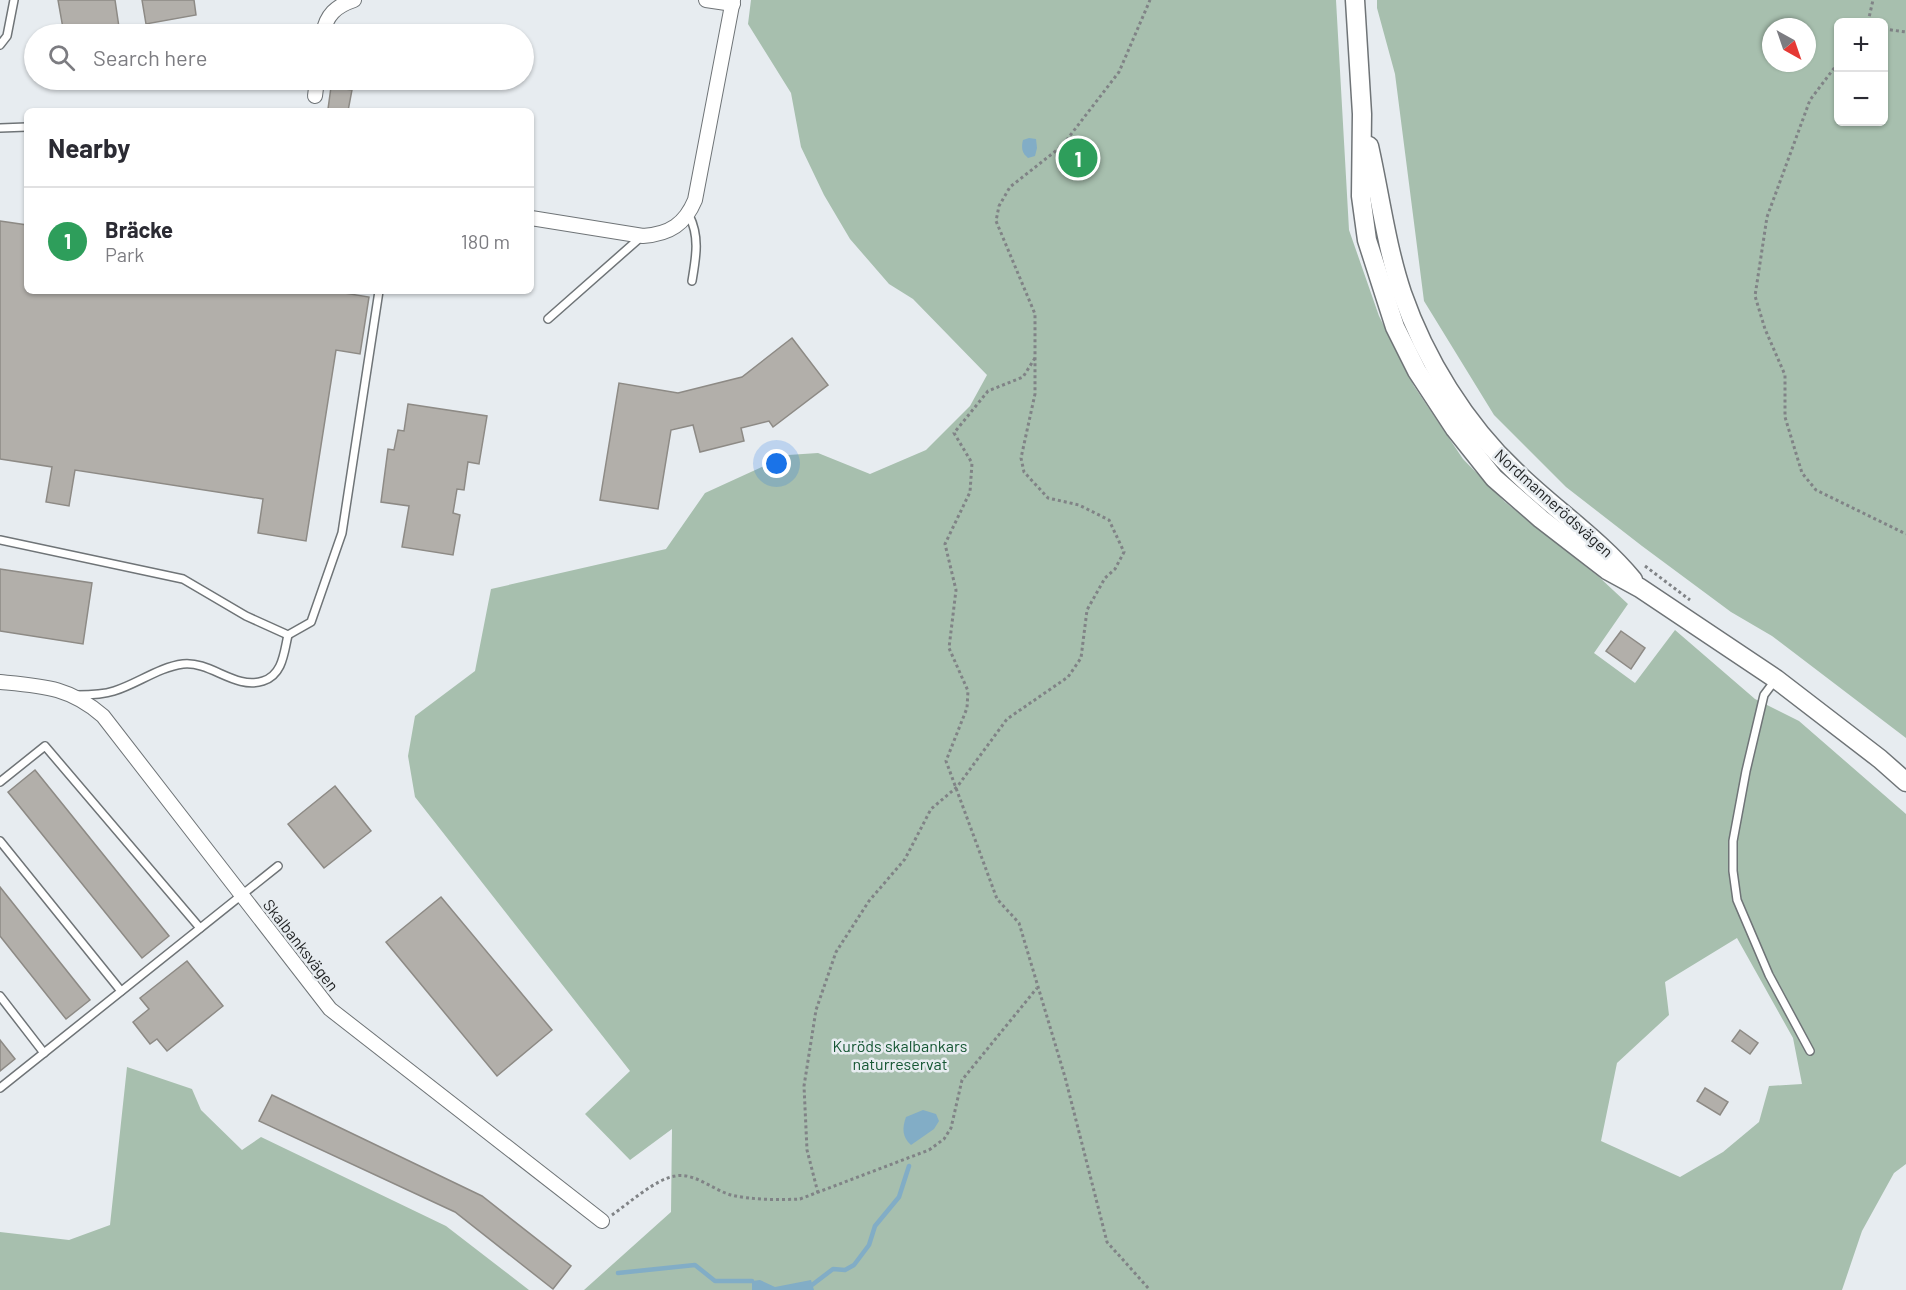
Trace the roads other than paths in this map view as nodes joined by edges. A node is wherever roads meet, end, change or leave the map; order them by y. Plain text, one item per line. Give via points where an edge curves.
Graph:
1 (14, 0) edge
2 (354, 0) edge
3 (706, 0) edge
4 (1355, 0) edge
5 (733, 2) edge
6 (326, 24) edge
7 (0, 45) edge
8 (316, 90) edge
9 (315, 96) dead end
10 (24, 127) edge
11 (0, 128) edge
12 (689, 215) junction
13 (534, 218) edge
14 (643, 236) junction
15 (692, 281) dead end
16 (379, 294) edge
17 (548, 319) dead end
18 (0, 540) edge
19 (288, 635) junction
20 (1776, 679) junction
21 (0, 682) edge
22 (74, 695) junction
23 (0, 782) edge
24 (1906, 782) edge
25 (0, 841) edge
26 (278, 866) dead end
27 (241, 895) junction
28 (200, 928) junction
29 (121, 991) junction
30 (0, 996) edge
31 (1810, 1051) dead end
32 (44, 1053) junction
33 (0, 1088) edge
34 (602, 1221) road end

1 - 7 lane via 7,36
2 - 6 street via 335,8
3 - 5 street
4 - 20 main road, Nordmannerödsvägen via 1362,114 1390,249 1402,293 1445,384 1481,435 1515,472 1618,561 1640,588
5 - 12 street
8 - 9 street
10 - 11 lane
12 - 14 street via 660,235
12 - 15 lane via 697,239
13 - 14 street
14 - 17 lane
16 - 19 lane via 342,532 311,622
18 - 19 lane via 183,579
19 - 22 lane via 282,665 264,681 236,680 204,666 182,664 114,691
20 - 24 main road, Nordmannerödsvägen
20 - 31 lane via 1764,695 1746,771 1733,841 1733,871 1737,900 1769,975
21 - 22 street, Skalbanksvägen via 54,688
22 - 27 street, Skalbanksvägen via 104,716
23 - 28 lane via 45,746
25 - 29 lane
26 - 27 lane
27 - 28 lane
27 - 34 street, Skalbanksvägen via 330,1009
28 - 29 lane
29 - 32 lane
30 - 32 lane
32 - 33 lane

